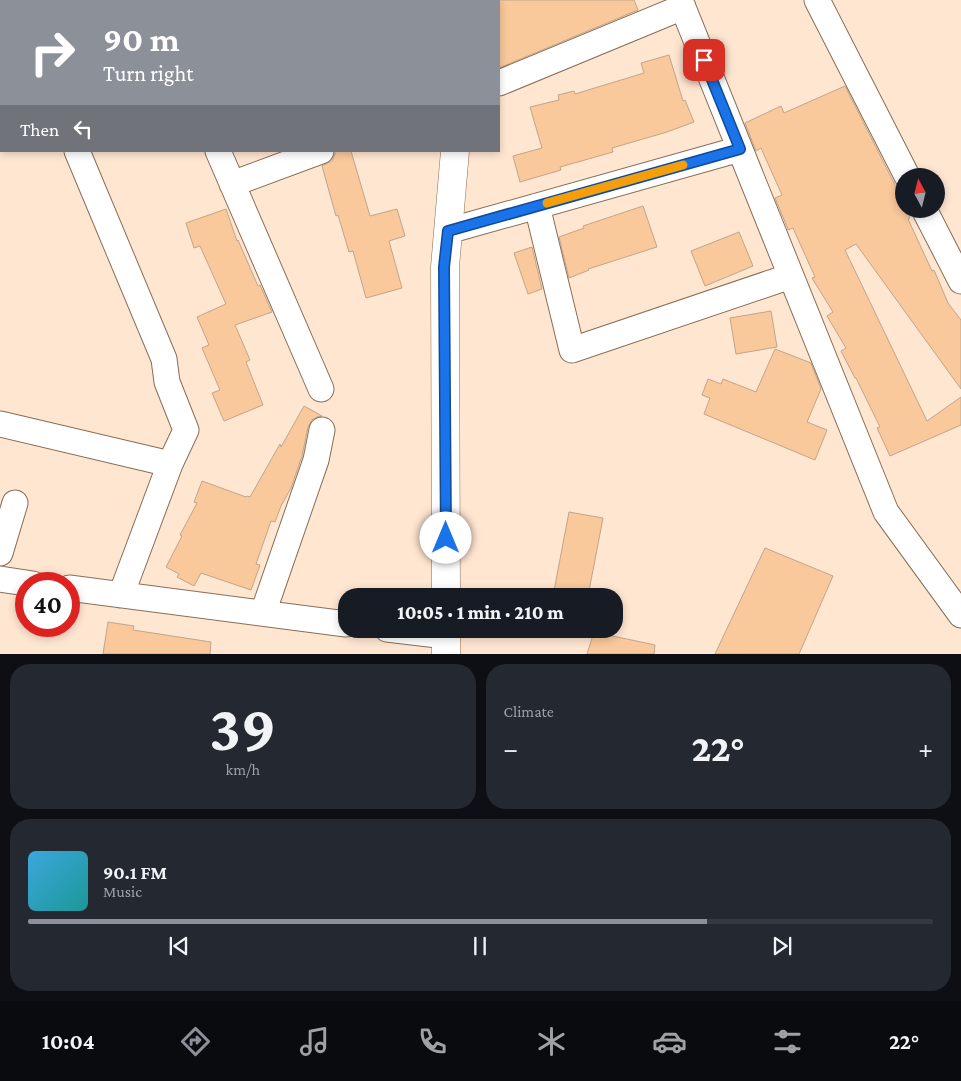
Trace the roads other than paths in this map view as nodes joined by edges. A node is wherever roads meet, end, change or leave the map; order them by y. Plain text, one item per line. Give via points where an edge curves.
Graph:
1 (817, 0) edge
2 (681, 4) edge
3 (500, 83) edge
4 (740, 149) junction
5 (77, 152) edge
6 (218, 152) edge
7 (318, 152) edge
8 (455, 152) edge
9 (903, 168) edge
10 (232, 184) junction
11 (537, 206) junction
12 (929, 218) edge
13 (448, 231) junction
14 (791, 276) junction
15 (961, 281) edge
16 (321, 389) dead end
17 (0, 424) edge
18 (322, 430) dead end
19 (170, 464) junction
20 (15, 502) dead end
21 (0, 553) edge
22 (0, 580) edge
23 (15, 582) edge
24 (446, 588) edge
25 (80, 589) edge
26 (121, 595) junction
27 (263, 613) junction
28 (961, 615) edge
29 (338, 623) edge

1 - 9 street
2 - 3 street
2 - 4 street
4 - 11 street
4 - 14 street
5 - 19 street via 164,359 167,382 186,430
6 - 10 street
7 - 10 street
8 - 13 street
10 - 16 street
11 - 13 street
11 - 14 street via 572,350
12 - 15 street
13 - 24 street via 444,267
14 - 28 street via 886,512
17 - 19 street
18 - 27 street via 316,460
19 - 26 street
20 - 21 street
22 - 23 street
25 - 26 street
26 - 27 street
27 - 29 street

